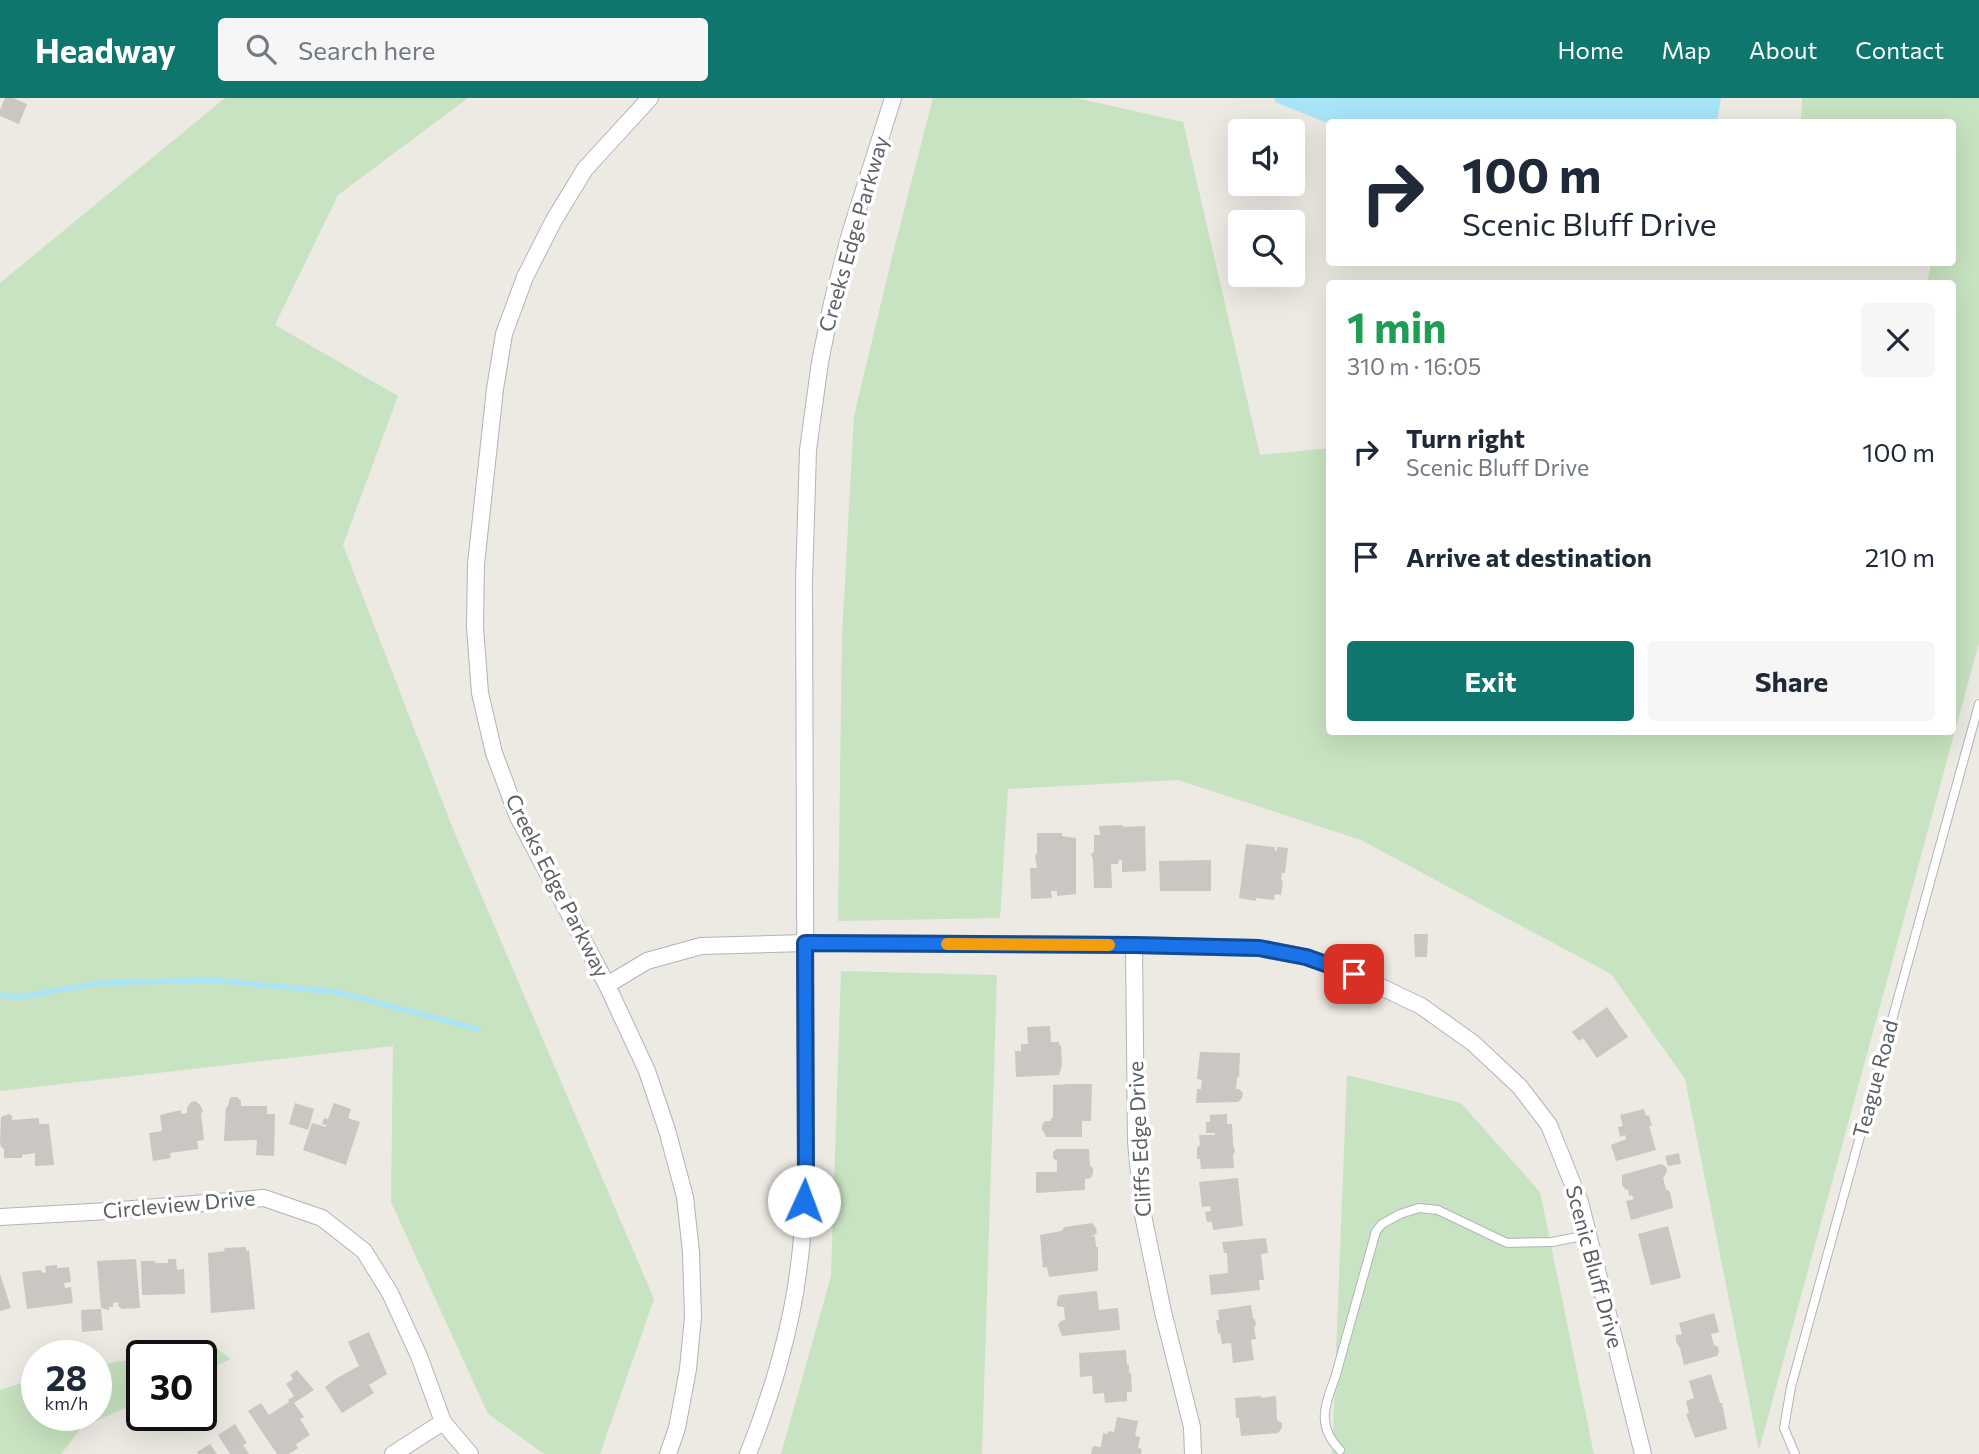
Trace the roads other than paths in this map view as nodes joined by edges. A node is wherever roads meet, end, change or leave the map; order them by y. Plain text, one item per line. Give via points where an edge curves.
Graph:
1 (650, 98) edge
2 (893, 98) edge
3 (1979, 704) edge
4 (805, 943) junction
5 (1134, 945) junction
6 (607, 985) junction
7 (0, 1217) edge
8 (1588, 1235) junction
9 (443, 1422) junction
10 (1340, 1450) dead end
11 (393, 1454) edge
12 (470, 1454) edge
13 (668, 1454) edge
14 (748, 1454) edge
15 (1193, 1454) edge
16 (1643, 1454) edge
17 (1795, 1454) edge

1 - 6 street, Creeks Edge Parkway via 585,169 554,220 512,311 495,389 476,564 480,693 494,753 518,817
2 - 4 street, Creeks Edge Parkway via 832,303 808,450
3 - 17 lane, Teague Road via 1791,1387 1784,1428
4 - 5 street, Scenic Bluff Drive
4 - 6 street, Scenic Bluff Drive via 701,946 647,961
4 - 14 street, Creeks Edge Parkway via 806,1179 799,1267 786,1335
5 - 8 street, Scenic Bluff Drive via 1259,948 1306,957 1421,1006 1473,1043 1520,1087 1549,1125
5 - 15 street, Cliffs Edge Drive via 1136,1142 1143,1216 1192,1427
6 - 13 street, Creeks Edge Parkway via 647,1071 685,1197 693,1317 688,1369
7 - 9 street, Circleview Drive via 264,1198 322,1217 364,1251 390,1293
8 - 10 lane via 1507,1243 1438,1210 1419,1208 1382,1224 1376,1231 1326,1400 1329,1439
8 - 16 street, Scenic Bluff Drive
9 - 11 street
9 - 12 street, Circleview Drive

